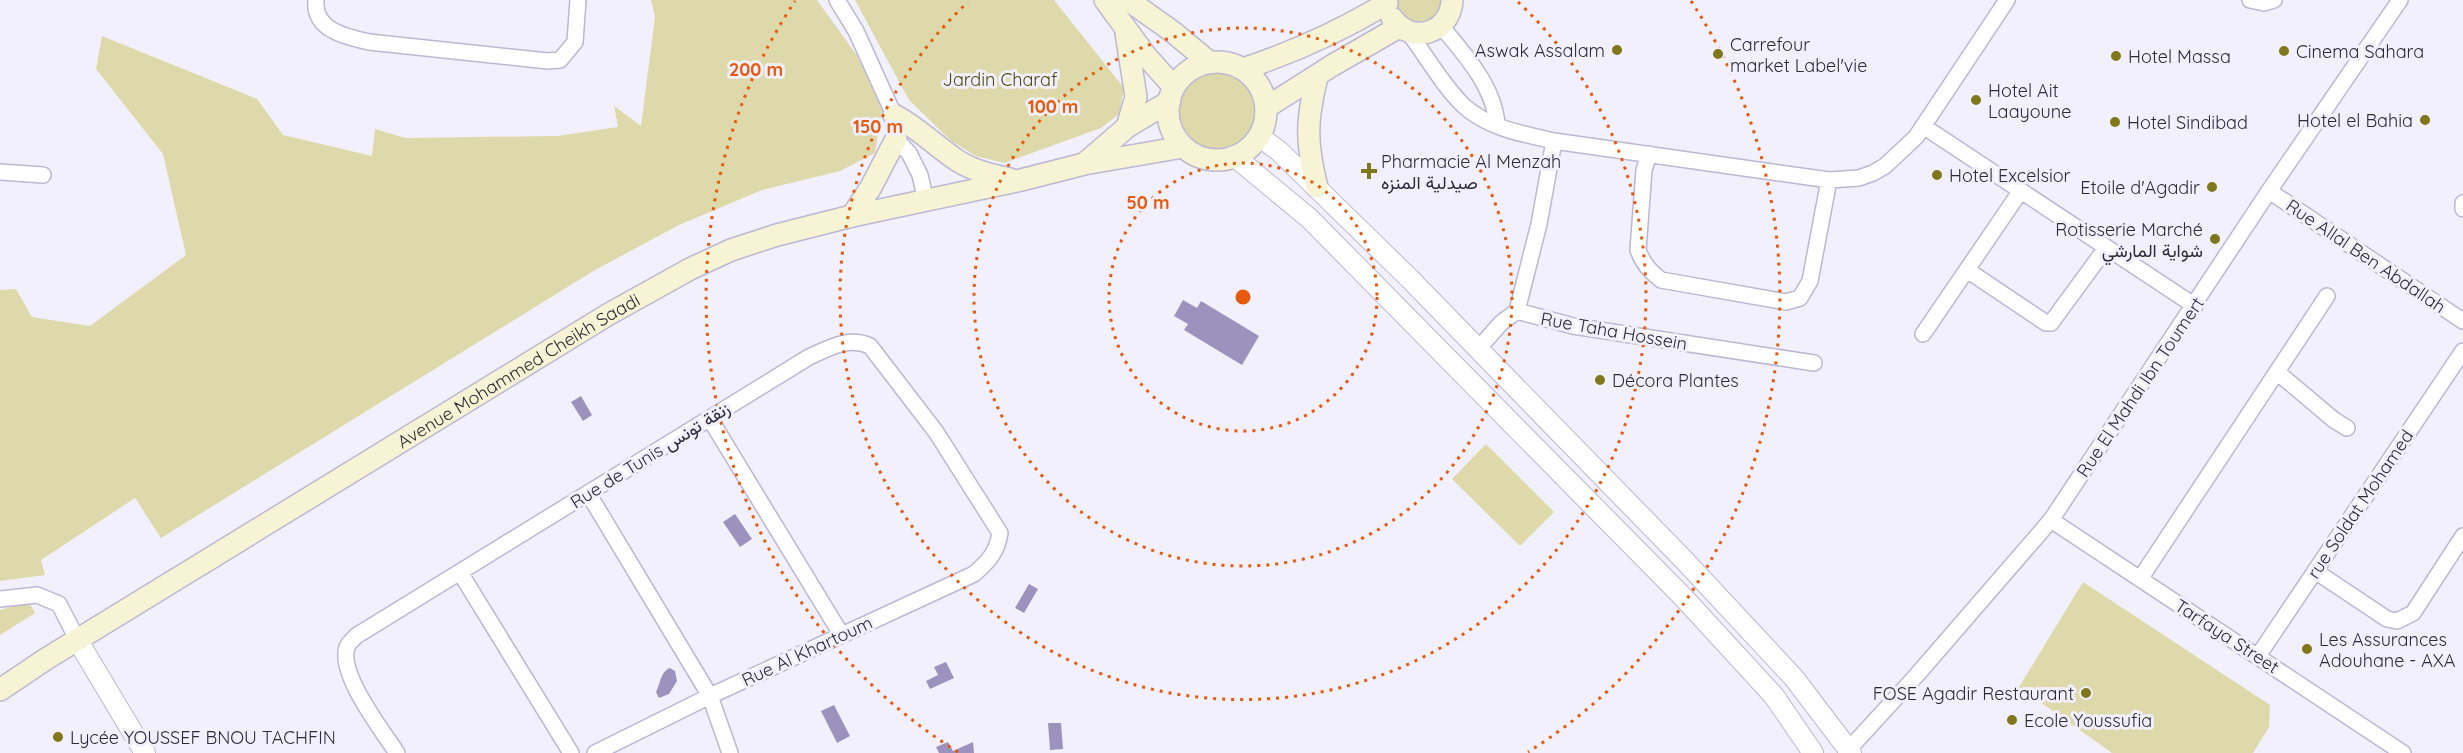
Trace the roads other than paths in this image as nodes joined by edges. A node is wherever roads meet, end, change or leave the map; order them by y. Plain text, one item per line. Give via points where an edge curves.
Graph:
1 (316, 0) edge
2 (578, 0) edge
3 (837, 0) edge
4 (1106, 0) edge
5 (1128, 0) edge
6 (1452, 0) edge
7 (2007, 0) edge
8 (2250, 0) edge
9 (2274, 0) edge
10 (2400, 0) edge
11 (1387, 2) edge
12 (1125, 26) junction
13 (1441, 26) junction
14 (1403, 30) junction
15 (1209, 62) junction
16 (1244, 69) junction
17 (1317, 77) junction
18 (1172, 94) junction
19 (1267, 107) junction
20 (894, 115) junction
21 (1497, 125) junction
22 (1923, 126) junction
23 (1127, 127) junction
24 (1260, 137) junction
25 (896, 139) junction
26 (1554, 141) junction
27 (1183, 147) junction
28 (1649, 154) junction
29 (1234, 156) junction
30 (1084, 164) junction
31 (0, 172) edge
32 (43, 175) dead end
33 (1828, 180) junction
34 (1017, 181) junction
35 (1317, 187) junction
36 (2269, 191) junction
37 (2020, 192) junction
38 (926, 201) junction
39 (2463, 203) edge
40 (2463, 209) edge
41 (852, 216) junction
42 (2106, 248) junction
43 (1966, 270) junction
44 (2327, 296) dead end
45 (2194, 306) junction
46 (1517, 311) junction
47 (2463, 321) edge
48 (1923, 334) dead end
49 (1479, 348) junction
50 (2463, 351) edge
51 (1814, 363) dead end
52 (2277, 372) junction
53 (710, 419) junction
54 (2347, 428) dead end
55 (588, 493) junction
56 (2051, 520) junction
57 (1000, 533) joint
58 (2463, 536) edge
59 (2315, 571) junction
60 (461, 574) junction
61 (2140, 579) junction
62 (0, 599) edge
63 (841, 634) junction
64 (78, 640) junction
65 (2258, 656) junction
66 (0, 690) edge
67 (710, 696) junction
68 (1850, 751) edge
69 (145, 753) edge
70 (397, 753) edge
71 (572, 753) edge
72 (595, 753) edge
73 (730, 753) edge
74 (1813, 753) edge
75 (2403, 753) edge

1 - 2 street via 316,14 323,24 347,37 548,62 560,60 575,42
3 - 20 street via 856,31
4 - 12 main road
5 - 15 main road
6 - 13 main road via 1452,9
7 - 22 street
8 - 9 street
10 - 36 street, Rue El Mahdi Ibn Toumert
11 - 14 main road via 1389,12
11 - 16 main road via 1293,52
12 - 18 main road
12 - 23 main road via 1136,97
13 - 14 main road via 1425,34
13 - 21 street via 1466,56 1489,96
14 - 17 main road
14 - 21 street via 1465,106
15 - 16 main road via 1227,62
15 - 18 main road via 1189,71
16 - 19 main road via 1260,85
17 - 19 main road
17 - 35 main road via 1307,131
18 - 23 main road, Avenue Mohammed Cheikh Saadi
18 - 27 main road via 1168,112 1172,129
19 - 24 main road
20 - 25 street
20 - 34 main road via 913,125 960,163
21 - 26 street
22 - 33 street via 1906,147 1873,173
22 - 37 street
23 - 30 main road, Avenue Mohammed Cheikh Saadi
24 - 29 main road
24 - 35 street
25 - 38 street via 920,175
25 - 41 main road
26 - 28 street
26 - 46 street, Rue Taha Hossein
27 - 29 main road via 1207,159
27 - 30 main road, Avenue Mohammed Cheikh Saadi
28 - 33 street
28 - 33 street via 1644,170 1638,250 1649,270 1661,280 1786,302 1800,298 1810,280
29 - 74 street via 1310,219 1683,597 1774,696
30 - 34 main road, Avenue Mohammed Cheikh Saadi
31 - 32 street
34 - 38 main road, Avenue Mohammed Cheikh Saadi
35 - 49 street
36 - 45 street, Rue El Mahdi Ibn Toumert
36 - 47 street, Rue Allal Ben Abdallah
37 - 42 street
37 - 43 street
38 - 41 main road, Avenue Mohammed Cheikh Saadi
39 - 40 street
41 - 64 main road, Avenue Mohammed Cheikh Saadi via 731,250 690,269 609,314
42 - 43 street via 2051,323
42 - 45 street
43 - 48 street
44 - 52 street
45 - 56 street, Rue El Mahdi Ibn Toumert
46 - 49 street via 1501,322
46 - 51 street, Rue Taha Hossein via 1573,326
49 - 68 street via 1794,678
50 - 59 street, rue Soldat Mohamed
52 - 54 street
52 - 61 street
53 - 55 street, Rue de Tunis زنقة تونس
53 - 57 street, Rue de Tunis زنقة تونس via 809,357 842,343 862,342 870,346 936,432
53 - 63 street
55 - 60 street, Rue de Tunis زنقة تونس
55 - 67 street
56 - 61 street, Tarfaya Street
56 - 68 street, Rue El Mahdi Ibn Toumert
57 - 63 street, Rue Al Khartoum via 998,547 974,573
58 - 59 street via 2413,613 2397,621 2387,619
59 - 65 street, rue Soldat Mohamed
60 - 70 street, Rue de Tunis زنقة تونس via 364,631 347,648 350,677
60 - 71 street
61 - 65 street, Tarfaya Street
62 - 64 street via 37,595 59,603
63 - 67 street, Rue Al Khartoum
64 - 66 main road, Avenue Mohammed Cheikh Saadi
64 - 69 street
65 - 75 street, Tarfaya Street
67 - 72 street, Rue Al Khartoum
67 - 73 street

